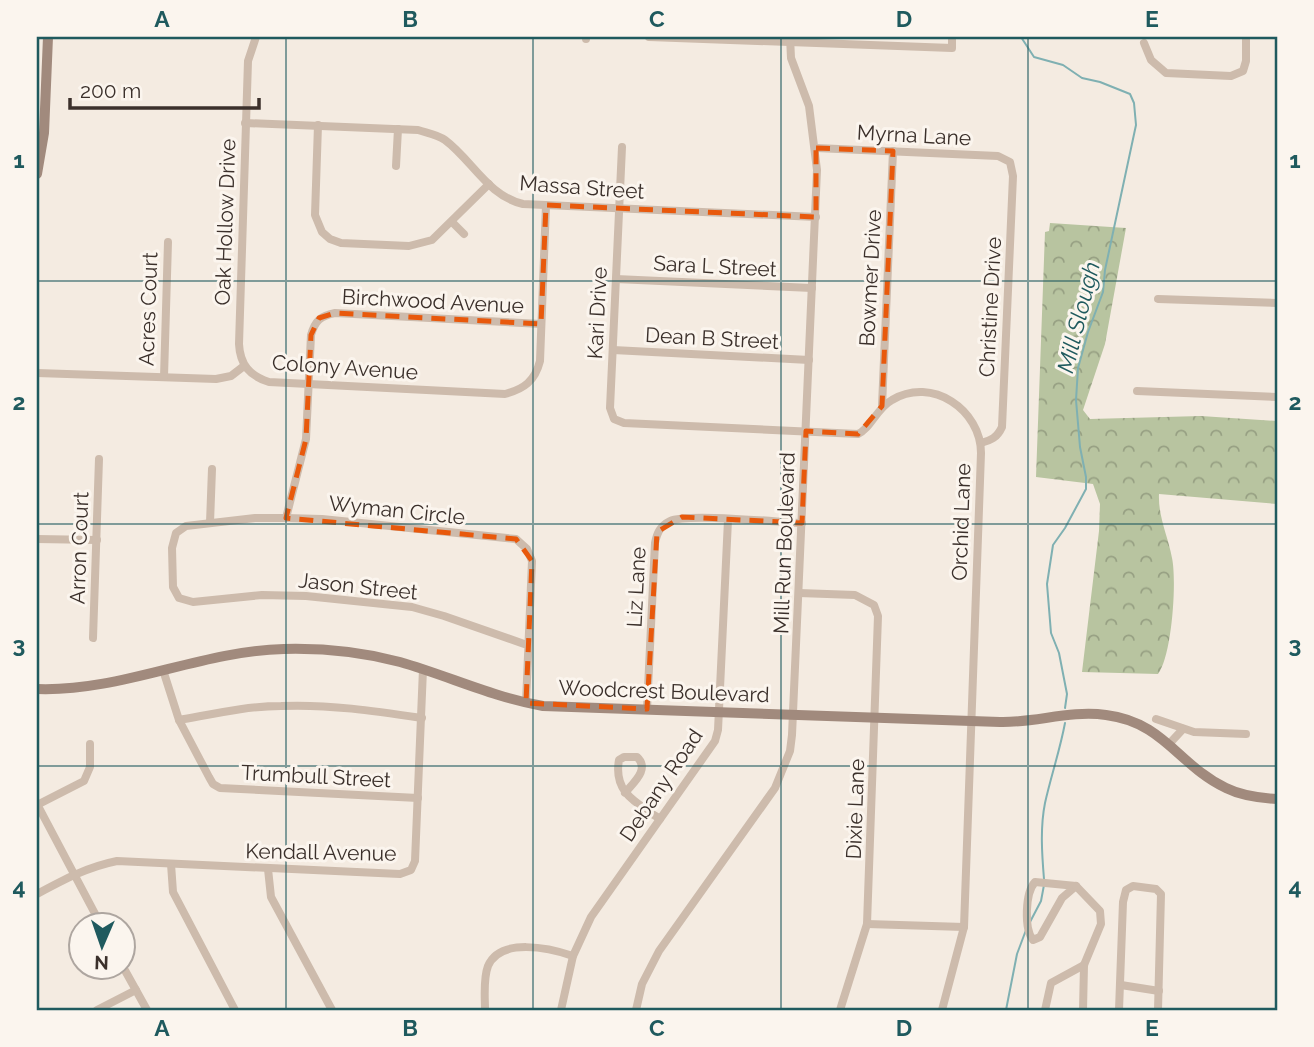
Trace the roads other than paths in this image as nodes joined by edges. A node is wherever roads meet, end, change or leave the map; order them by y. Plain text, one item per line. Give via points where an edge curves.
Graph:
1 (48, 37) edge
2 (256, 37) edge
3 (649, 37) edge
4 (952, 37) edge
5 (1246, 37) edge
6 (708, 38) edge
7 (790, 40) edge
8 (868, 41) edge
9 (1144, 43) dead end
10 (41, 112) edge
11 (246, 123) junction
12 (318, 125) junction
13 (398, 129) junction
14 (622, 148) dead end
15 (816, 148) junction
16 (894, 151) junction
17 (1010, 162) joint
18 (396, 166) dead end
19 (37, 174) edge
20 (489, 184) junction
21 (546, 205) junction
22 (619, 207) junction
23 (816, 218) junction
24 (452, 222) junction
25 (464, 234) dead end
26 (168, 242) dead end
27 (616, 279) junction
28 (812, 288) junction
29 (1158, 299) dead end
30 (1277, 303) edge
31 (541, 324) junction
32 (613, 351) junction
33 (809, 360) junction
34 (244, 366) junction
35 (37, 373) edge
36 (164, 377) junction
37 (309, 384) junction
38 (1138, 391) dead end
39 (1277, 397) edge
40 (882, 406) junction
41 (806, 431) junction
42 (981, 443) junction
43 (99, 459) dead end
44 (212, 469) dead end
45 (286, 518) junction
46 (728, 520) junction
47 (210, 523) junction
48 (802, 523) junction
49 (37, 538) edge
50 (97, 540) junction
51 (799, 593) junction
52 (179, 598) joint
53 (93, 638) dead end
54 (527, 645) junction
55 (424, 669) junction
56 (163, 670) junction
57 (37, 689) edge
58 (526, 703) junction
59 (647, 709) junction
60 (719, 712) junction
61 (794, 715) junction
62 (422, 718) junction
63 (876, 718) junction
64 (1156, 719) dead end
65 (179, 720) junction
66 (971, 721) junction
67 (1183, 729) junction
68 (1246, 734) dead end
69 (90, 744) dead end
70 (1170, 744) junction
71 (625, 793) dead end
72 (418, 798) junction
73 (1277, 799) edge
74 (37, 805) edge
75 (660, 819) junction
76 (172, 864) junction
77 (268, 869) junction
78 (74, 874) junction
79 (1076, 886) junction
80 (37, 894) edge
81 (94, 911) edge
82 (867, 924) junction
83 (964, 927) junction
84 (573, 956) junction
85 (1084, 965) junction
86 (131, 981) edge
87 (1121, 985) junction
88 (136, 989) junction
89 (1159, 991) junction
90 (97, 1010) edge
91 (147, 1010) edge
92 (235, 1010) edge
93 (332, 1010) edge
94 (485, 1010) edge
95 (561, 1010) edge
96 (636, 1010) edge
97 (840, 1010) edge
98 (942, 1010) edge
99 (1045, 1010) edge
100 (1083, 1010) edge
101 (1119, 1010) edge
102 (1158, 1010) edge

1 - 10 street
2 - 11 street, Oak Hollow Drive via 248,61
3 - 6 street
4 - 8 street via 952,48
5 - 9 street via 1243,71 1231,76 1166,72 1151,60
6 - 7 street
7 - 8 street
7 - 15 street, Mill Run Boulevard
10 - 19 street via 44,133
11 - 12 street, Massa Street
11 - 34 street, Oak Hollow Drive via 239,344
12 - 13 street, Massa Street
12 - 24 street via 315,215 330,239 421,244
13 - 18 street
13 - 20 street, Massa Street via 442,138
14 - 22 street, Kari Drive
15 - 16 street, Myrna Lane
15 - 23 street, Mill Run Boulevard
16 - 17 street, Myrna Lane via 998,156
16 - 40 street, Bowmer Drive
17 - 42 street, Christine Drive via 1002,427 992,440
20 - 21 street, Massa Street via 514,202
20 - 24 street
21 - 22 street, Massa Street
21 - 31 street
22 - 23 street, Massa Street
22 - 27 street, Kari Drive
23 - 28 street, Mill Run Boulevard
24 - 25 street
26 - 36 street, Acres Court
27 - 28 street, Sara L Street
27 - 32 street, Kari Drive
28 - 33 street, Mill Run Boulevard
29 - 30 street
31 - 37 street, Colony Avenue via 538,371 531,382 505,394
31 - 37 street, Birchwood Avenue via 324,315 314,325
32 - 33 street, Dean B Street
32 - 41 street, Kari Drive via 610,408 614,419
33 - 41 street, Mill Run Boulevard
34 - 36 street, Colony Avenue via 231,376 216,379
34 - 37 street, Colony Avenue via 269,382
35 - 36 street, Colony Avenue
37 - 45 street, Birchwood Avenue via 306,439
38 - 39 street
40 - 41 street via 858,434
40 - 42 street, Orchid Lane via 904,394 935,394 964,410
41 - 48 street, Mill Run Boulevard
42 - 66 street, Orchid Lane
43 - 50 street, Arron Court
44 - 47 street
45 - 47 street, Wyman Circle
45 - 54 street, Wyman Circle via 516,539 532,561
46 - 48 street, Liz Lane
46 - 59 street, Liz Lane via 682,517 657,531
46 - 60 street, Debany Road
47 - 52 street, Wyman Circle via 186,526 176,533 173,587
48 - 51 street, Mill Run Boulevard
49 - 50 street
50 - 53 street, Arron Court
51 - 61 street, Mill Run Boulevard
51 - 63 street, Dixie Lane via 855,595 874,605 879,627
52 - 54 street, Jason Street via 193,602 306,596 412,607
54 - 58 street, Wyman Circle
55 - 56 street, Woodcrest Boulevard via 342,651 282,649
55 - 58 street, Woodcrest Boulevard
55 - 62 street, Kendall Avenue
56 - 57 street, Woodcrest Boulevard via 106,685
56 - 65 street, Trumbull Street
58 - 59 street, Woodcrest Boulevard
59 - 60 street, Woodcrest Boulevard
60 - 61 street, Woodcrest Boulevard
60 - 75 street, Debany Road via 715,741
61 - 63 street, Woodcrest Boulevard
61 - 96 street, Mill Run Boulevard via 790,751 775,788 659,951 642,984
62 - 65 street via 279,705
62 - 72 street, Kendall Avenue
63 - 66 street, Woodcrest Boulevard
63 - 82 street, Dixie Lane
64 - 67 street
65 - 72 street, Trumbull Street via 213,784 220,788
66 - 70 street, Woodcrest Boulevard via 1105,715 1138,724
66 - 83 street, Orchid Lane
67 - 68 street
67 - 70 street
69 - 74 street via 90,767 84,781
70 - 73 street, Woodcrest Boulevard via 1224,788
71 - 75 street
72 - 77 street, Kendall Avenue via 411,870
74 - 78 street
75 - 84 street, Debany Road via 591,917
76 - 77 street, Kendall Avenue
76 - 78 street, Kendall Avenue via 117,861
76 - 92 street via 173,892
77 - 93 street via 271,897
78 - 80 street, Kendall Avenue
78 - 81 street
79 - 79 street via 1035,882 1031,887 1028,934 1033,940 1040,937 1062,898
79 - 85 street via 1100,911 1101,924
82 - 83 street
82 - 97 street, Dixie Lane
83 - 98 street, Orchid Lane
84 - 94 street via 547,949 514,948 499,953 486,975
84 - 95 street, Debany Road
85 - 99 street via 1051,983
85 - 100 street
86 - 88 street
87 - 89 street
87 - 89 street via 1126,890 1133,886 1156,889 1161,894
87 - 101 street
88 - 90 street
88 - 91 street
89 - 102 street

